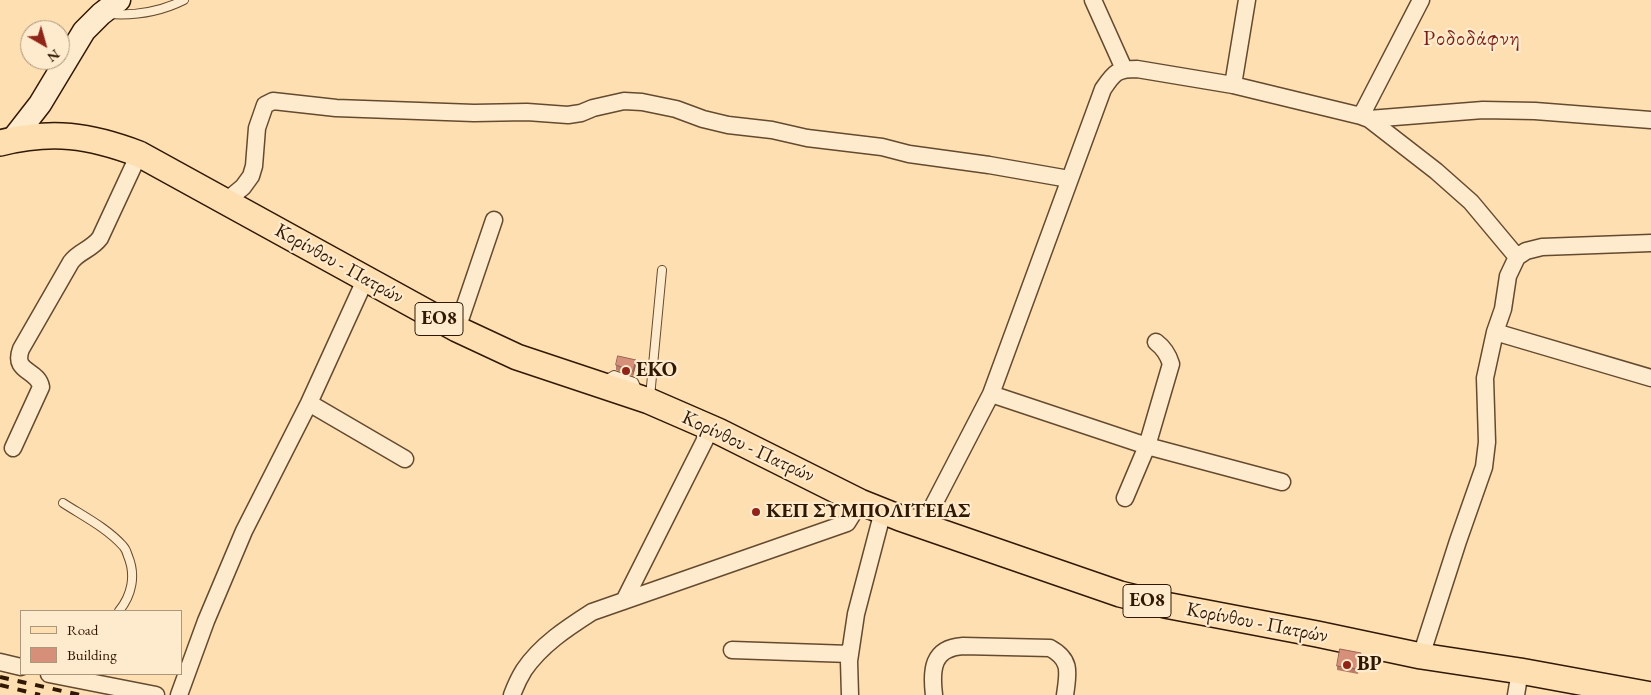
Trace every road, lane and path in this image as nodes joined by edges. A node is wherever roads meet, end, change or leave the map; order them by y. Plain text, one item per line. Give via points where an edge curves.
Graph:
1 (120, 0) edge
2 (184, 0) edge
3 (1093, 0) edge
4 (1248, 0) edge
5 (1421, 0) edge
6 (101, 14) junction
7 (1124, 69) junction
8 (1233, 84) junction
9 (1365, 117) junction
10 (1651, 120) edge
11 (6, 142) edge
12 (139, 154) junction
13 (1069, 179) junction
14 (226, 202) junction
15 (494, 220) dead end
16 (1651, 243) edge
17 (1517, 257) junction
18 (662, 270) dead end
19 (366, 278) junction
20 (457, 329) junction
21 (1495, 332) junction
22 (1156, 342) dead end
23 (1651, 378) edge
24 (991, 394) junction
25 (645, 400) junction
26 (309, 403) junction
27 (711, 428) junction
28 (1147, 446) junction
29 (13, 448) dead end
30 (405, 459) dead end
31 (1282, 482) dead end
32 (1124, 498) dead end
33 (860, 502) junction
34 (63, 503) dead end
35 (883, 511) junction
36 (922, 527) junction
37 (624, 601) junction
38 (120, 610) edge
39 (732, 650) dead end
40 (850, 654) junction
41 (1421, 656) junction
42 (0, 662) edge
43 (20, 667) edge
44 (69, 676) edge
45 (1518, 683) edge
46 (1651, 694) edge
47 (156, 695) edge
48 (179, 695) edge
49 (512, 695) edge
50 (850, 695) edge
51 (934, 695) edge
52 (1065, 695) edge

1 - 6 main road
2 - 6 lane via 152,12
3 - 7 street
4 - 8 street
5 - 9 street
6 - 11 main road via 84,31 40,104
7 - 8 street
7 - 13 street via 1112,76 1103,89
8 - 9 street
9 - 10 street via 1483,110
9 - 17 street via 1436,171 1470,202
11 - 12 main road, Κορίνθου - Πατρών / ΕΟ8 via 45,135 72,136 102,141
12 - 14 main road, Κορίνθου - Πατρών / ΕΟ8
12 - 29 street via 100,238 71,262 21,349 19,361 22,367 38,378 41,387
13 - 14 street via 728,125 642,102 624,101 568,115 336,108 273,101 265,105 257,128 251,176
13 - 24 street
14 - 19 main road, Κορίνθου - Πατρών / ΕΟ8
15 - 20 street
16 - 17 street via 1542,247
17 - 21 street via 1508,276 1503,309
18 - 25 lane
19 - 20 main road, Κορίνθου - Πατρών / ΕΟ8
19 - 26 street
20 - 25 main road, Κορίνθου - Πατρών / ΕΟ8 via 517,357
21 - 23 street
21 - 41 street via 1485,378 1488,424 1484,467
22 - 28 street via 1163,347 1171,364
24 - 28 street
24 - 36 street
25 - 27 main road, Κορίνθου - Πατρών / ΕΟ8
26 - 30 street
26 - 48 street via 244,531
27 - 33 main road, Κορίνθου - Πατρών / ΕΟ8
27 - 37 street
28 - 31 street
28 - 32 street
33 - 35 main road, Κορίνθου - Πατρών / ΕΟ8
33 - 37 street via 847,523
34 - 38 lane via 125,547 133,577
35 - 36 main road, Κορίνθου - Πατρών / ΕΟ8
35 - 40 street via 856,614
36 - 41 main road, Κορίνθου - Πατρών / ΕΟ8 via 1120,594
37 - 49 street via 592,612 557,636 535,655
39 - 40 street
40 - 50 street
41 - 45 main road, Κορίνθου - Πατρών / ΕΟ8
42 - 43 street
44 - 47 street
45 - 46 main road, Κορίνθου - Πατρών / ΕΟ8
51 - 52 street via 932,674 937,659 954,646 963,646 1050,648 1061,654 1068,669

